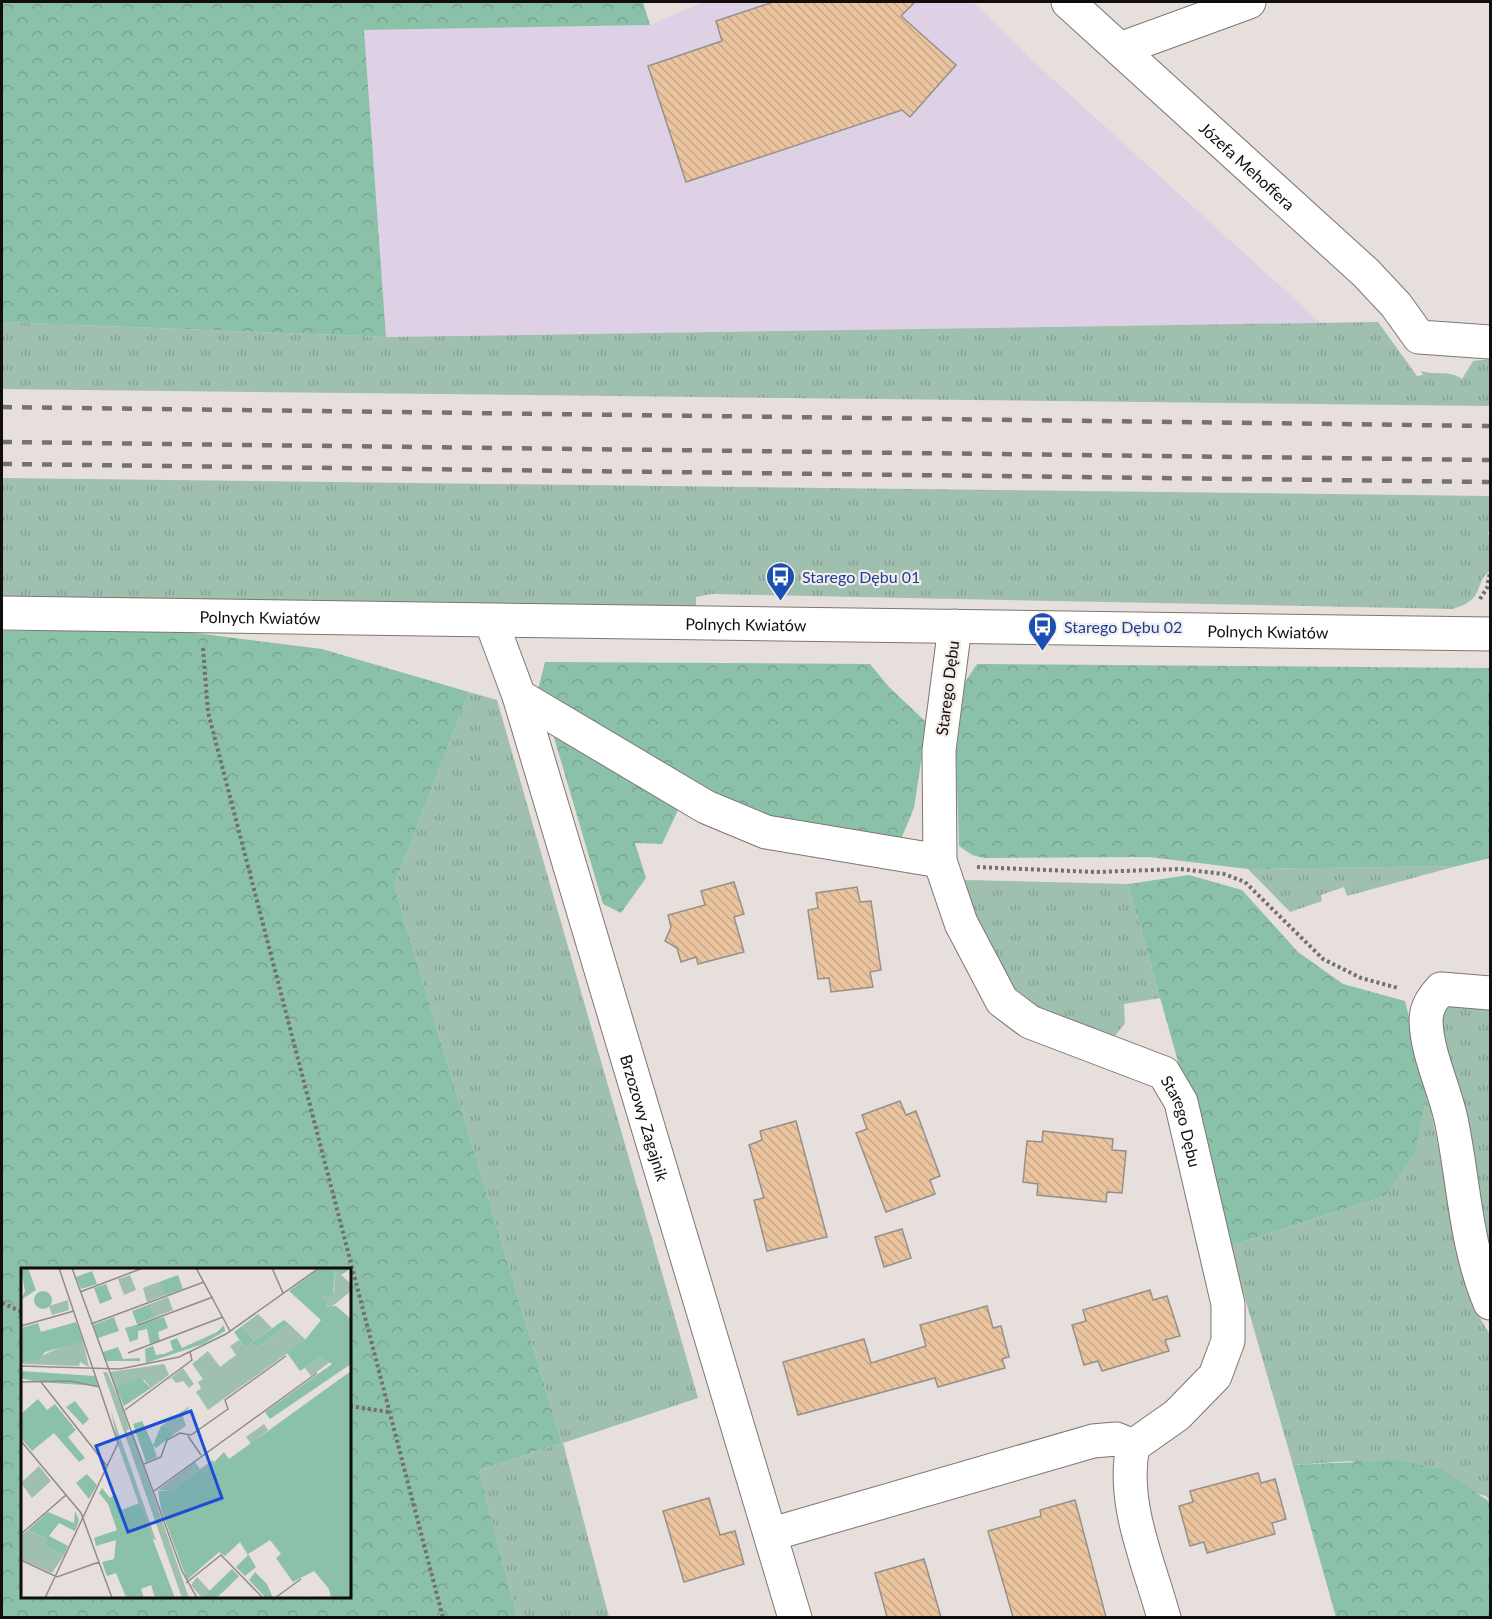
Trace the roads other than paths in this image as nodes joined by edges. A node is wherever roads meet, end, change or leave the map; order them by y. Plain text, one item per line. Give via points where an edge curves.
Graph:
1 (1068, 2) edge
2 (1249, 2) edge
3 (1120, 49) junction
4 (1491, 342) edge
5 (2, 613) edge
6 (491, 621) junction
7 (955, 626) junction
8 (1491, 634) edge
9 (519, 696) junction
10 (940, 861) junction
11 (1491, 993) edge
12 (1491, 1303) edge
13 (1133, 1446) junction
14 (772, 1534) junction
15 (795, 1617) edge
16 (1164, 1617) edge

1 - 3 street, Józefa Mehoffera
2 - 3 street
3 - 4 street, Józefa Mehoffera via 1366,273 1419,337
5 - 6 street, Polnych Kwiatów
6 - 7 street, Polnych Kwiatów
6 - 9 street, Brzozowy Zagajnik
7 - 8 street, Polnych Kwiatów
7 - 10 street, Starego Dębu via 939,750
9 - 10 street via 706,807 766,832
9 - 14 street, Brzozowy Zagajnik
10 - 13 street, Starego Dębu via 961,923 1002,1001 1030,1022 1164,1073 1181,1102 1228,1304 1228,1341 1215,1376 1177,1415
11 - 12 street via 1441,989 1428,1007 1427,1035 1451,1119 1465,1216
13 - 14 street via 1116,1439 1093,1441
13 - 16 street via 1128,1469 1130,1496
14 - 15 street, Brzozowy Zagajnik

